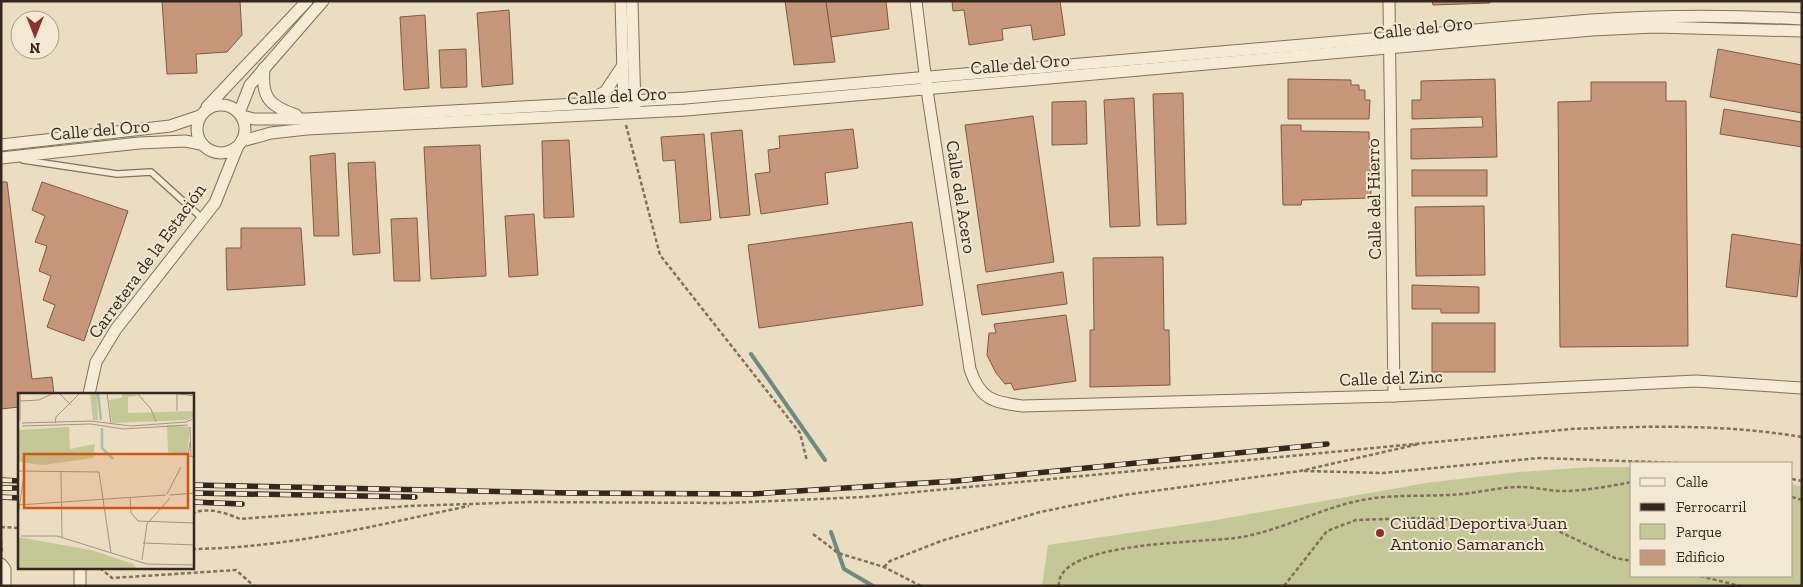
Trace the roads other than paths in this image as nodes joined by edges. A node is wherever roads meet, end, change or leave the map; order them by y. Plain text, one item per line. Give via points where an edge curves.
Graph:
1 (307, 1) edge
2 (323, 1) edge
3 (621, 1) edge
4 (632, 1) edge
5 (916, 1) edge
6 (1389, 1) edge
7 (1802, 19) edge
8 (1802, 31) edge
9 (1390, 43) junction
10 (623, 65) junction
11 (264, 68) junction
12 (926, 76) junction
13 (927, 90) junction
14 (581, 104) junction
15 (630, 108) junction
16 (202, 114) junction
17 (241, 114) junction
18 (307, 119) junction
19 (202, 144) junction
20 (240, 144) junction
21 (1, 145) edge
22 (218, 153) junction
23 (2, 158) edge
24 (226, 177) junction
25 (203, 219) junction
26 (1802, 388) edge
27 (89, 393) edge
28 (983, 395) joint
29 (1394, 396) junction
30 (1, 564) edge
31 (80, 570) edge
32 (80, 582) dead end
33 (5, 586) edge

1 - 16 street
2 - 11 street
3 - 10 street
4 - 15 street
5 - 12 street, Calle del Acero
6 - 9 street, Calle del Hierro
7 - 9 street, Calle del Oro via 1655,16
8 - 9 street, Calle del Oro via 1655,27
9 - 12 street, Calle del Oro
9 - 13 street, Calle del Oro
9 - 29 street, Calle del Hierro
10 - 14 street via 605,92
10 - 15 street
11 - 17 street via 250,85
11 - 18 street via 267,98 279,110
12 - 13 street, Calle del Acero
12 - 15 street, Calle del Oro
13 - 15 street, Calle del Oro
13 - 28 street, Calle del Acero via 970,368
14 - 15 street, Calle del Oro
14 - 18 street, Calle del Oro
15 - 20 street, Calle del Oro via 307,129 271,133
16 - 17 street via 211,106 226,105
16 - 19 street via 196,130
16 - 21 street, Calle del Oro via 170,126
17 - 18 street, Calle del Oro via 254,119
17 - 20 street via 246,129
19 - 22 street
19 - 23 street, Calle del Oro via 185,141 139,143
20 - 22 street
20 - 24 street, Carretera de la Estación
22 - 24 street, Carretera de la Estación
23 - 25 lane via 117,174 151,172
24 - 25 street, Carretera de la Estación via 215,203
25 - 27 street, Carretera de la Estación via 116,328 96,362
26 - 29 street, Calle del Zinc via 1696,381
28 - 29 street, Calle del Zinc via 1000,403 1022,406
30 - 33 street via 5,569
31 - 32 street

